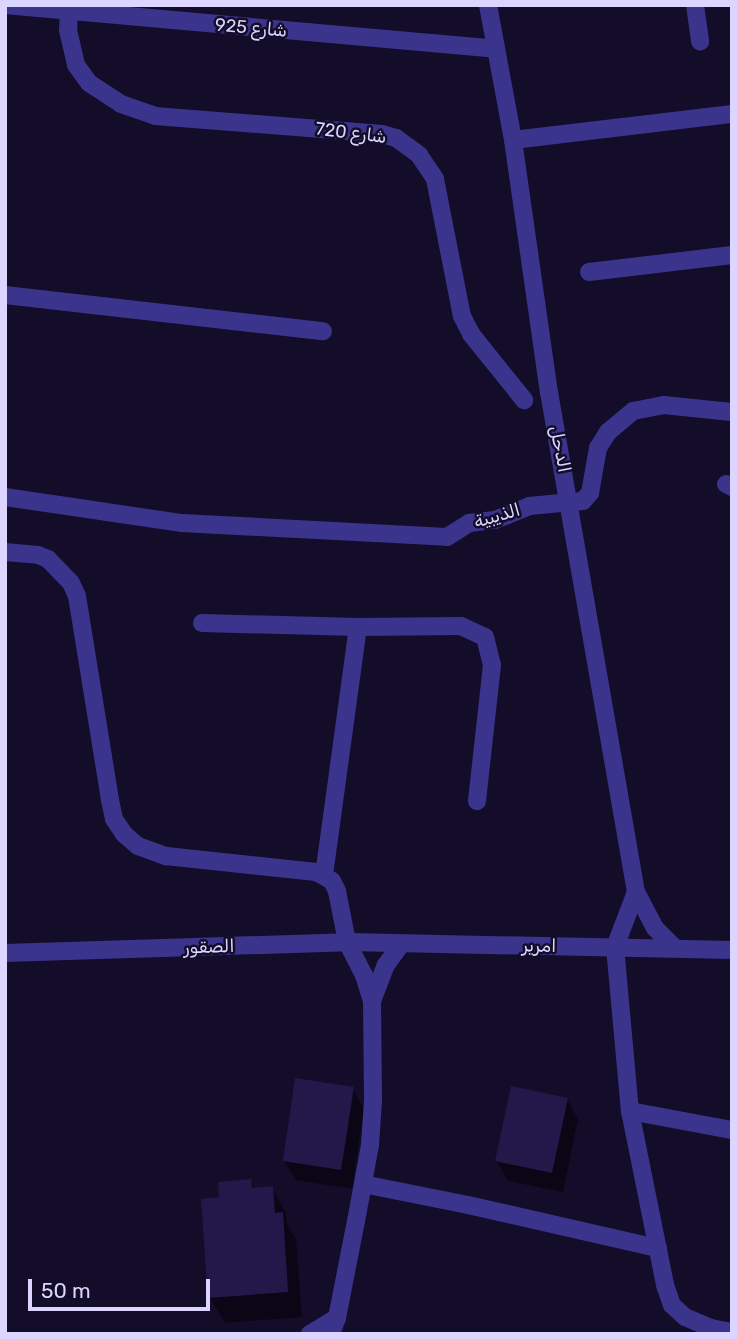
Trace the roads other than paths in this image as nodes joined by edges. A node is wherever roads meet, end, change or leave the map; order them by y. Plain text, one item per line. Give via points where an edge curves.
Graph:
1 (5, 5) edge
2 (488, 5) edge
3 (695, 5) edge
4 (69, 9) edge
5 (700, 42) dead end
6 (496, 49) junction
7 (732, 114) edge
8 (513, 140) junction
9 (732, 255) edge
10 (589, 272) dead end
11 (5, 295) edge
12 (323, 331) dead end
13 (523, 400) dead end
14 (732, 412) edge
15 (5, 497) edge
16 (571, 503) junction
17 (5, 552) edge
18 (202, 623) dead end
19 (358, 626) junction
20 (477, 801) dead end
21 (324, 875) junction
22 (636, 892) junction
23 (347, 942) junction
24 (401, 943) junction
25 (615, 947) junction
26 (675, 948) junction
27 (732, 950) edge
28 (5, 953) edge
29 (372, 1001) junction
30 (630, 1111) junction
31 (732, 1129) edge
32 (363, 1184) junction
33 (658, 1248) junction
34 (334, 1326) edge
35 (710, 1331) edge
36 (732, 1332) edge
37 (310, 1334) edge

1 - 4 street, شارع 925
2 - 6 street, الدحل
3 - 5 street
4 - 6 street, شارع 925
4 - 13 street, شارع 720 via 70,48 76,65 96,89 137,111 382,134 408,145 429,166 435,180 462,316
6 - 8 street, الدحل
7 - 8 street
8 - 16 street, الدحل via 549,392
9 - 10 street
11 - 12 street
14 - 16 street via 664,405 633,411 608,432 598,449 587,498
15 - 16 street, الذيبية via 182,523 447,537 469,523 495,520 538,504
16 - 22 street, الدحل
17 - 21 street via 48,559 64,572 77,596 110,800 114,819 124,834 138,846 166,856
18 - 19 street
19 - 20 street via 461,626 485,637 492,666
19 - 21 street
21 - 23 street via 337,891
22 - 25 street
22 - 26 street via 655,928
23 - 24 street, امرير
23 - 28 street, الصقور
23 - 29 street via 365,975
24 - 25 street, امرير
24 - 29 street via 386,965
25 - 26 street, امرير
25 - 30 street
26 - 27 street, امرير
29 - 32 street via 373,1101
30 - 31 street
30 - 33 street
32 - 33 street
32 - 34 street
33 - 35 street via 672,1305
34 - 37 street
35 - 36 street

